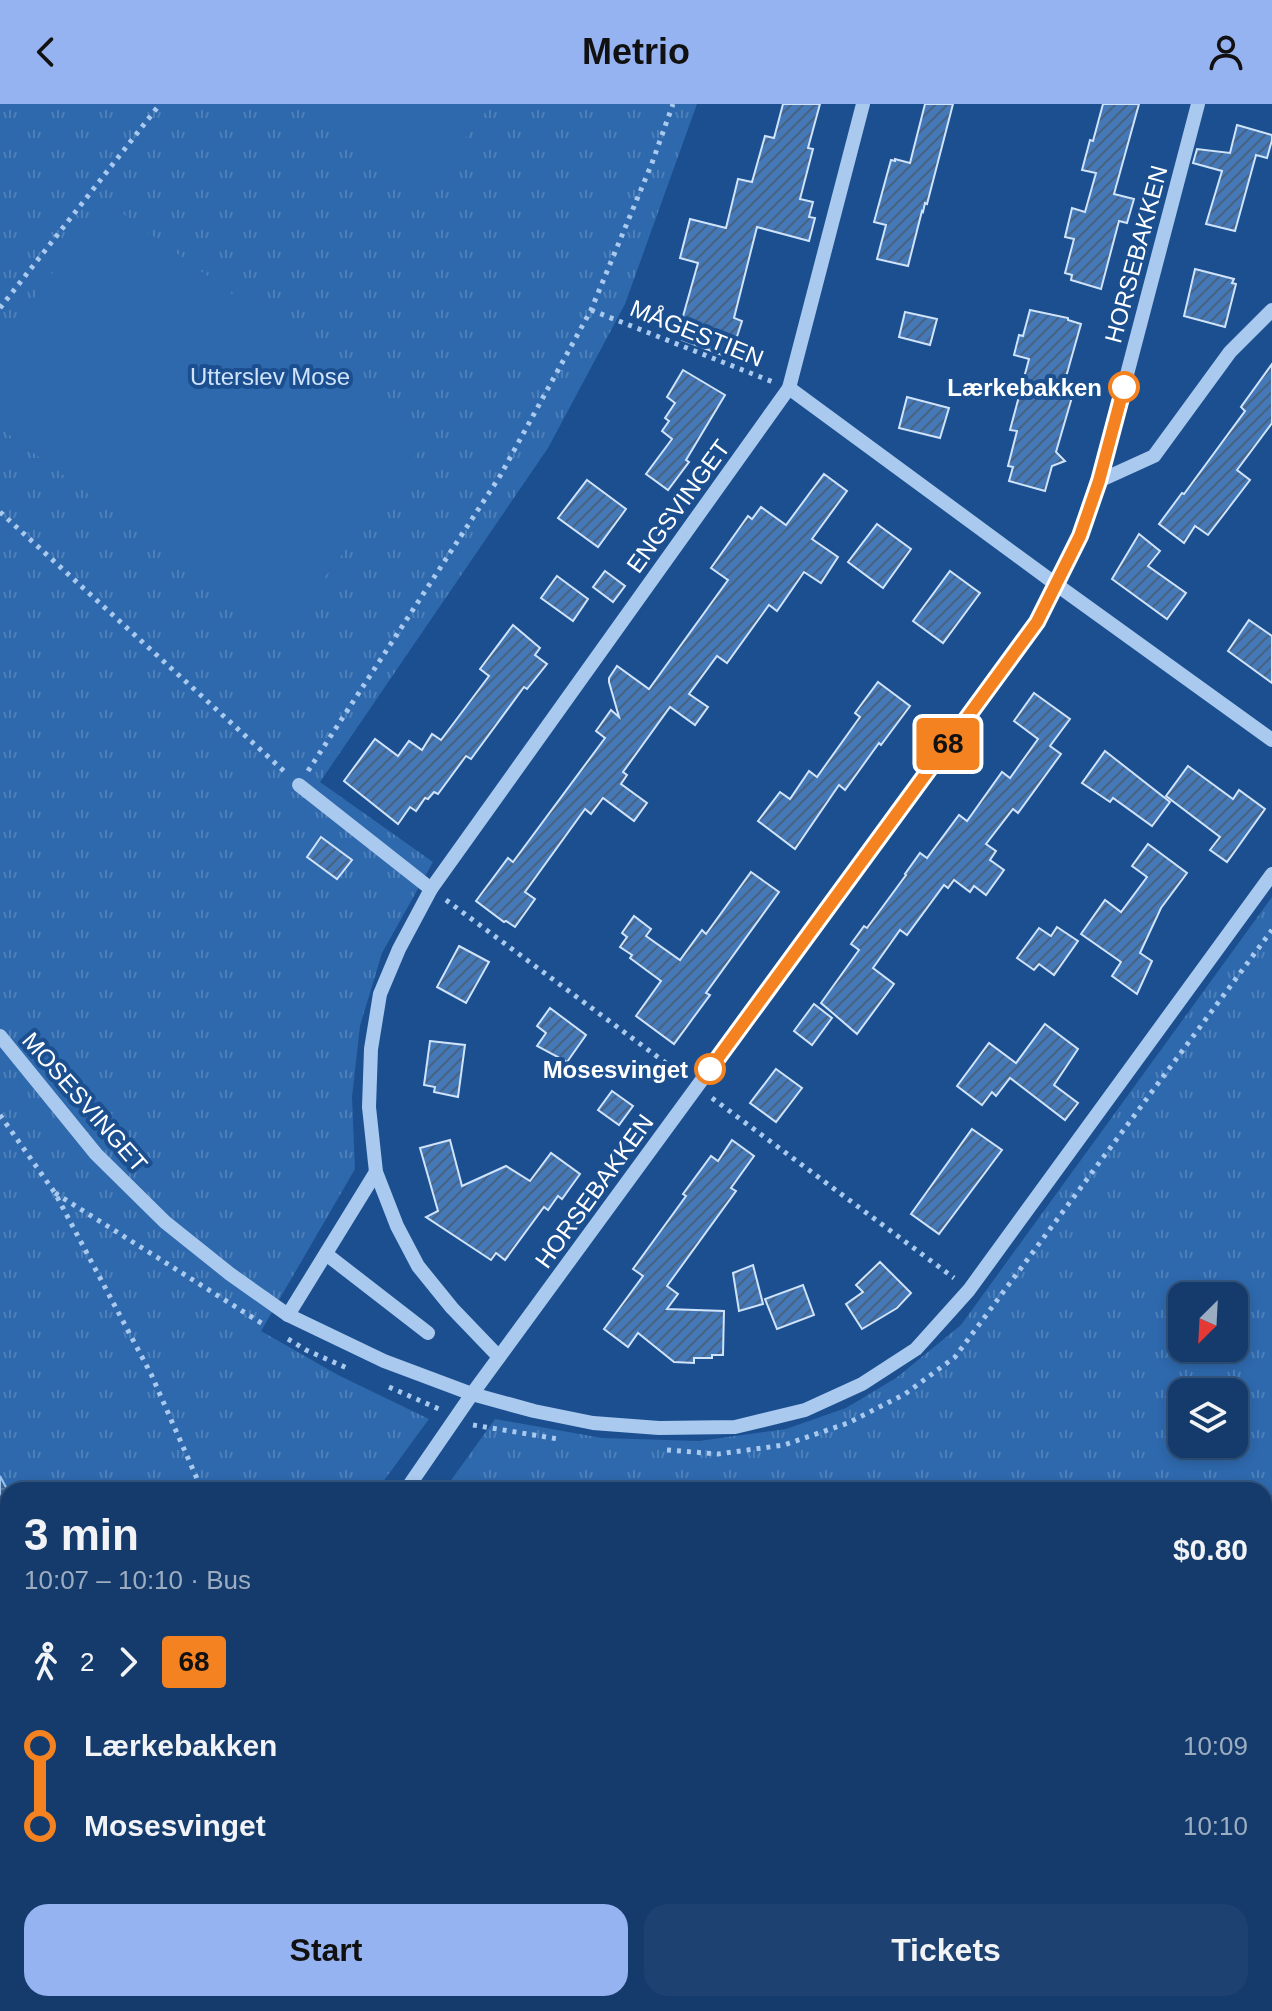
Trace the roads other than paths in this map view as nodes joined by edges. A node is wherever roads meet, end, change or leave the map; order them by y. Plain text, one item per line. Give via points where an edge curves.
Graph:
1 (863, 104) edge
2 (1198, 104) edge
3 (1272, 310) edge
4 (789, 388) junction
5 (1099, 481) junction
6 (1057, 585) junction
7 (1272, 740) edge
8 (299, 785) road end
9 (1272, 874) edge
10 (431, 889) junction
11 (0, 1036) edge
12 (376, 1172) junction
13 (326, 1254) junction
14 (288, 1315) junction
15 (428, 1333) dead end
16 (499, 1357) junction
17 (472, 1394) junction
18 (412, 1482) edge

1 - 4 street, ENGSVINGET
2 - 5 street, HORSEBAKKEN
3 - 5 street via 1230,352 1154,456
4 - 6 street
4 - 10 street, ENGSVINGET
5 - 6 street, HORSEBAKKEN
6 - 7 street
6 - 16 street, HORSEBAKKEN via 1037,622
8 - 10 street
9 - 17 street, MOSESVINGET via 969,1290 916,1349 862,1384 805,1410 735,1427 593,1423
10 - 12 street, ENGSVINGET via 380,994 369,1107
11 - 14 street, MOSESVINGET via 96,1154 155,1212
12 - 13 street
12 - 16 street, ENGSVINGET via 418,1266
13 - 14 street
13 - 15 street
14 - 17 street, MOSESVINGET via 384,1361
16 - 17 street, HORSEBAKKEN
17 - 18 street, HORSEBAKKEN

